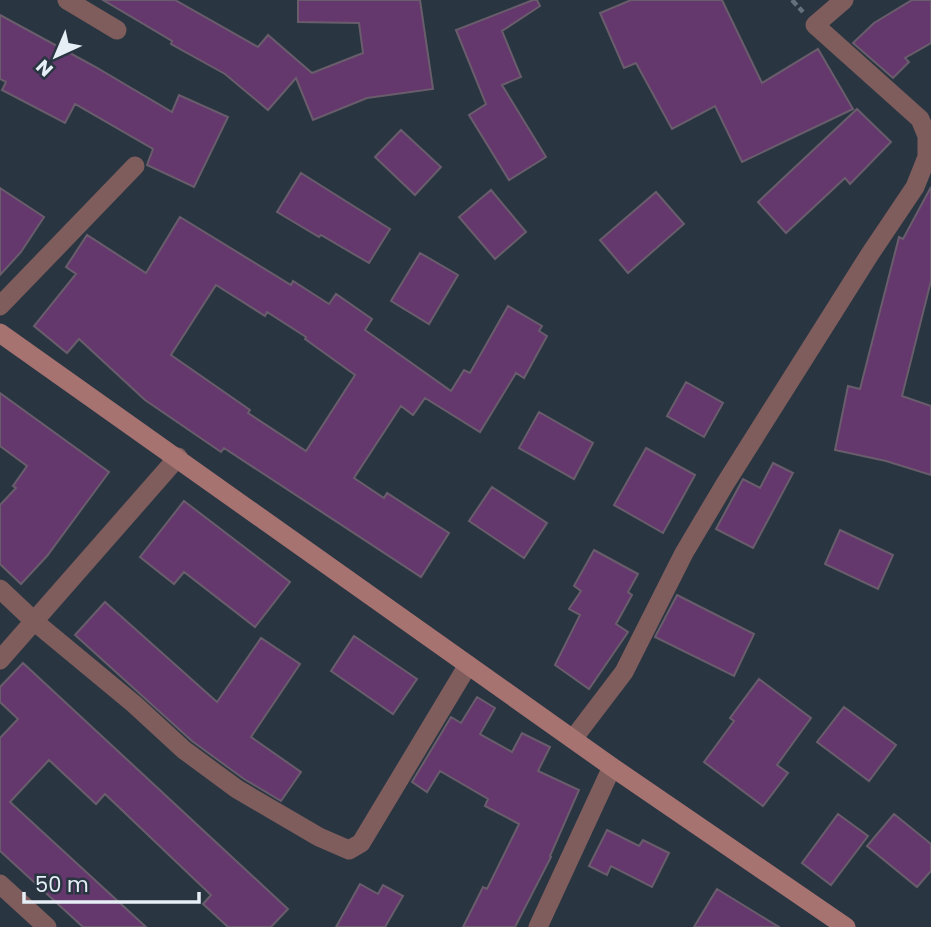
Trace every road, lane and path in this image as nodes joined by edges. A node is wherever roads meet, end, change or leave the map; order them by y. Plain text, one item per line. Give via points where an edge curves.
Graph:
1 (67, 0) edge
2 (844, 0) edge
3 (117, 30) dead end
4 (135, 166) dead end
5 (0, 306) edge
6 (0, 333) edge
7 (178, 457) junction
8 (0, 589) edge
9 (35, 622) junction
10 (0, 660) edge
11 (468, 665) junction
12 (573, 740) junction
13 (612, 767) junction
14 (0, 884) edge
15 (822, 920) edge
16 (47, 927) edge
17 (538, 927) edge
18 (846, 927) edge

1 - 3 street
2 - 12 street via 815,25 920,119 927,136 927,157 915,187 684,553 624,672
4 - 5 street
6 - 7 main road
7 - 9 street
7 - 11 main road
8 - 9 street
9 - 10 street
9 - 11 street via 184,750 237,789 349,850 361,842
11 - 12 main road
12 - 13 main road
13 - 15 main road
13 - 17 street
14 - 16 street
15 - 18 main road

